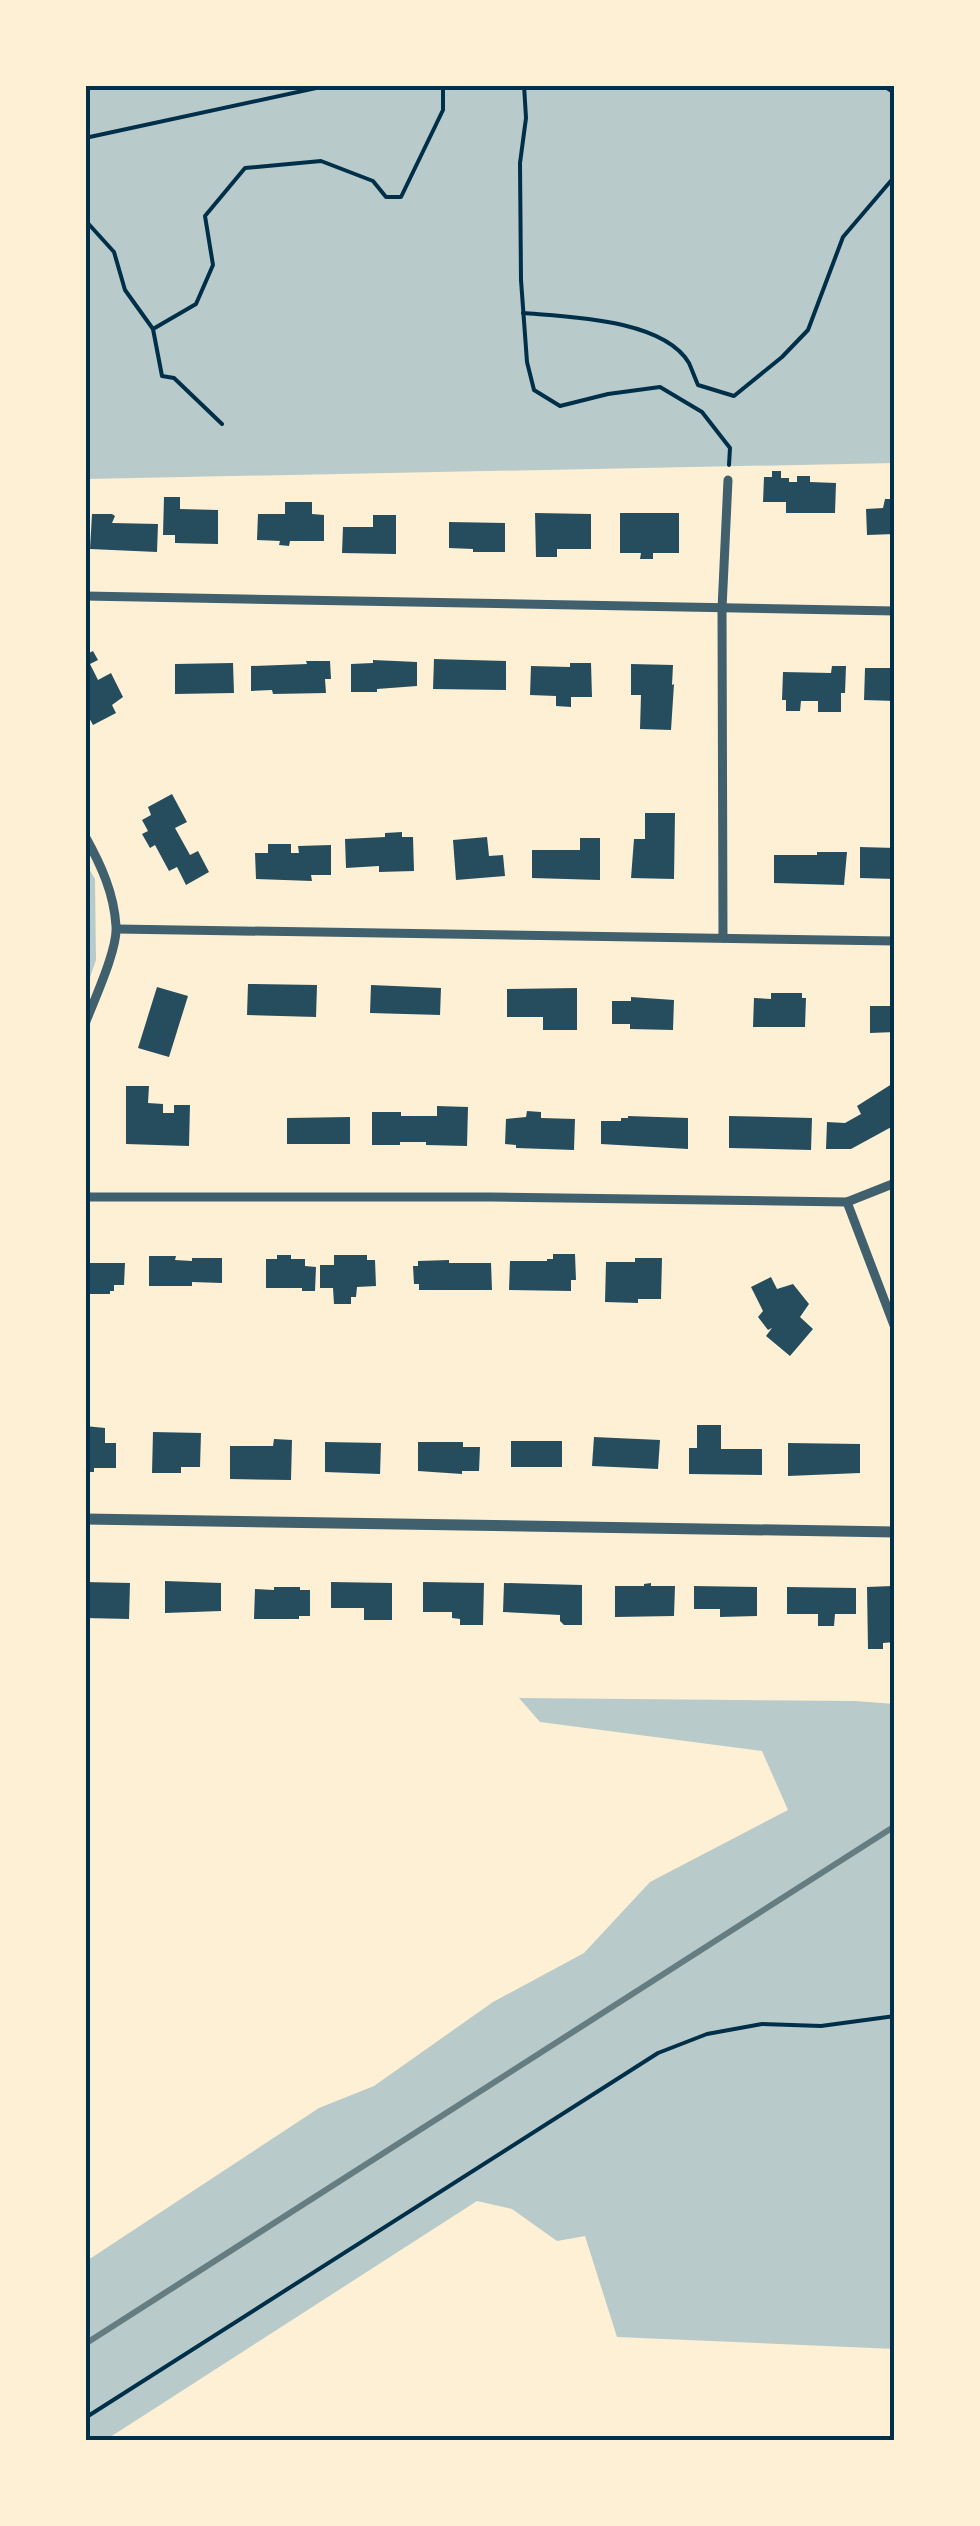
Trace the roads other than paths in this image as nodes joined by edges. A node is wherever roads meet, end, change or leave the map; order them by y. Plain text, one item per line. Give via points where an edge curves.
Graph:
1 (728, 480) road end
2 (85, 596) edge
3 (722, 609) junction
4 (895, 611) edge
5 (85, 836) edge
6 (117, 929) junction
7 (722, 938) junction
8 (895, 941) edge
9 (85, 1024) edge
10 (895, 1183) edge
11 (85, 1198) edge
12 (848, 1202) junction
13 (895, 1328) edge
14 (85, 1519) edge
15 (895, 1532) edge

1 - 3 street
2 - 3 street
3 - 4 street
3 - 7 street
5 - 6 street via 105,872
6 - 7 street
6 - 9 street
7 - 8 street
10 - 12 street
11 - 12 street
12 - 13 street
14 - 15 street

